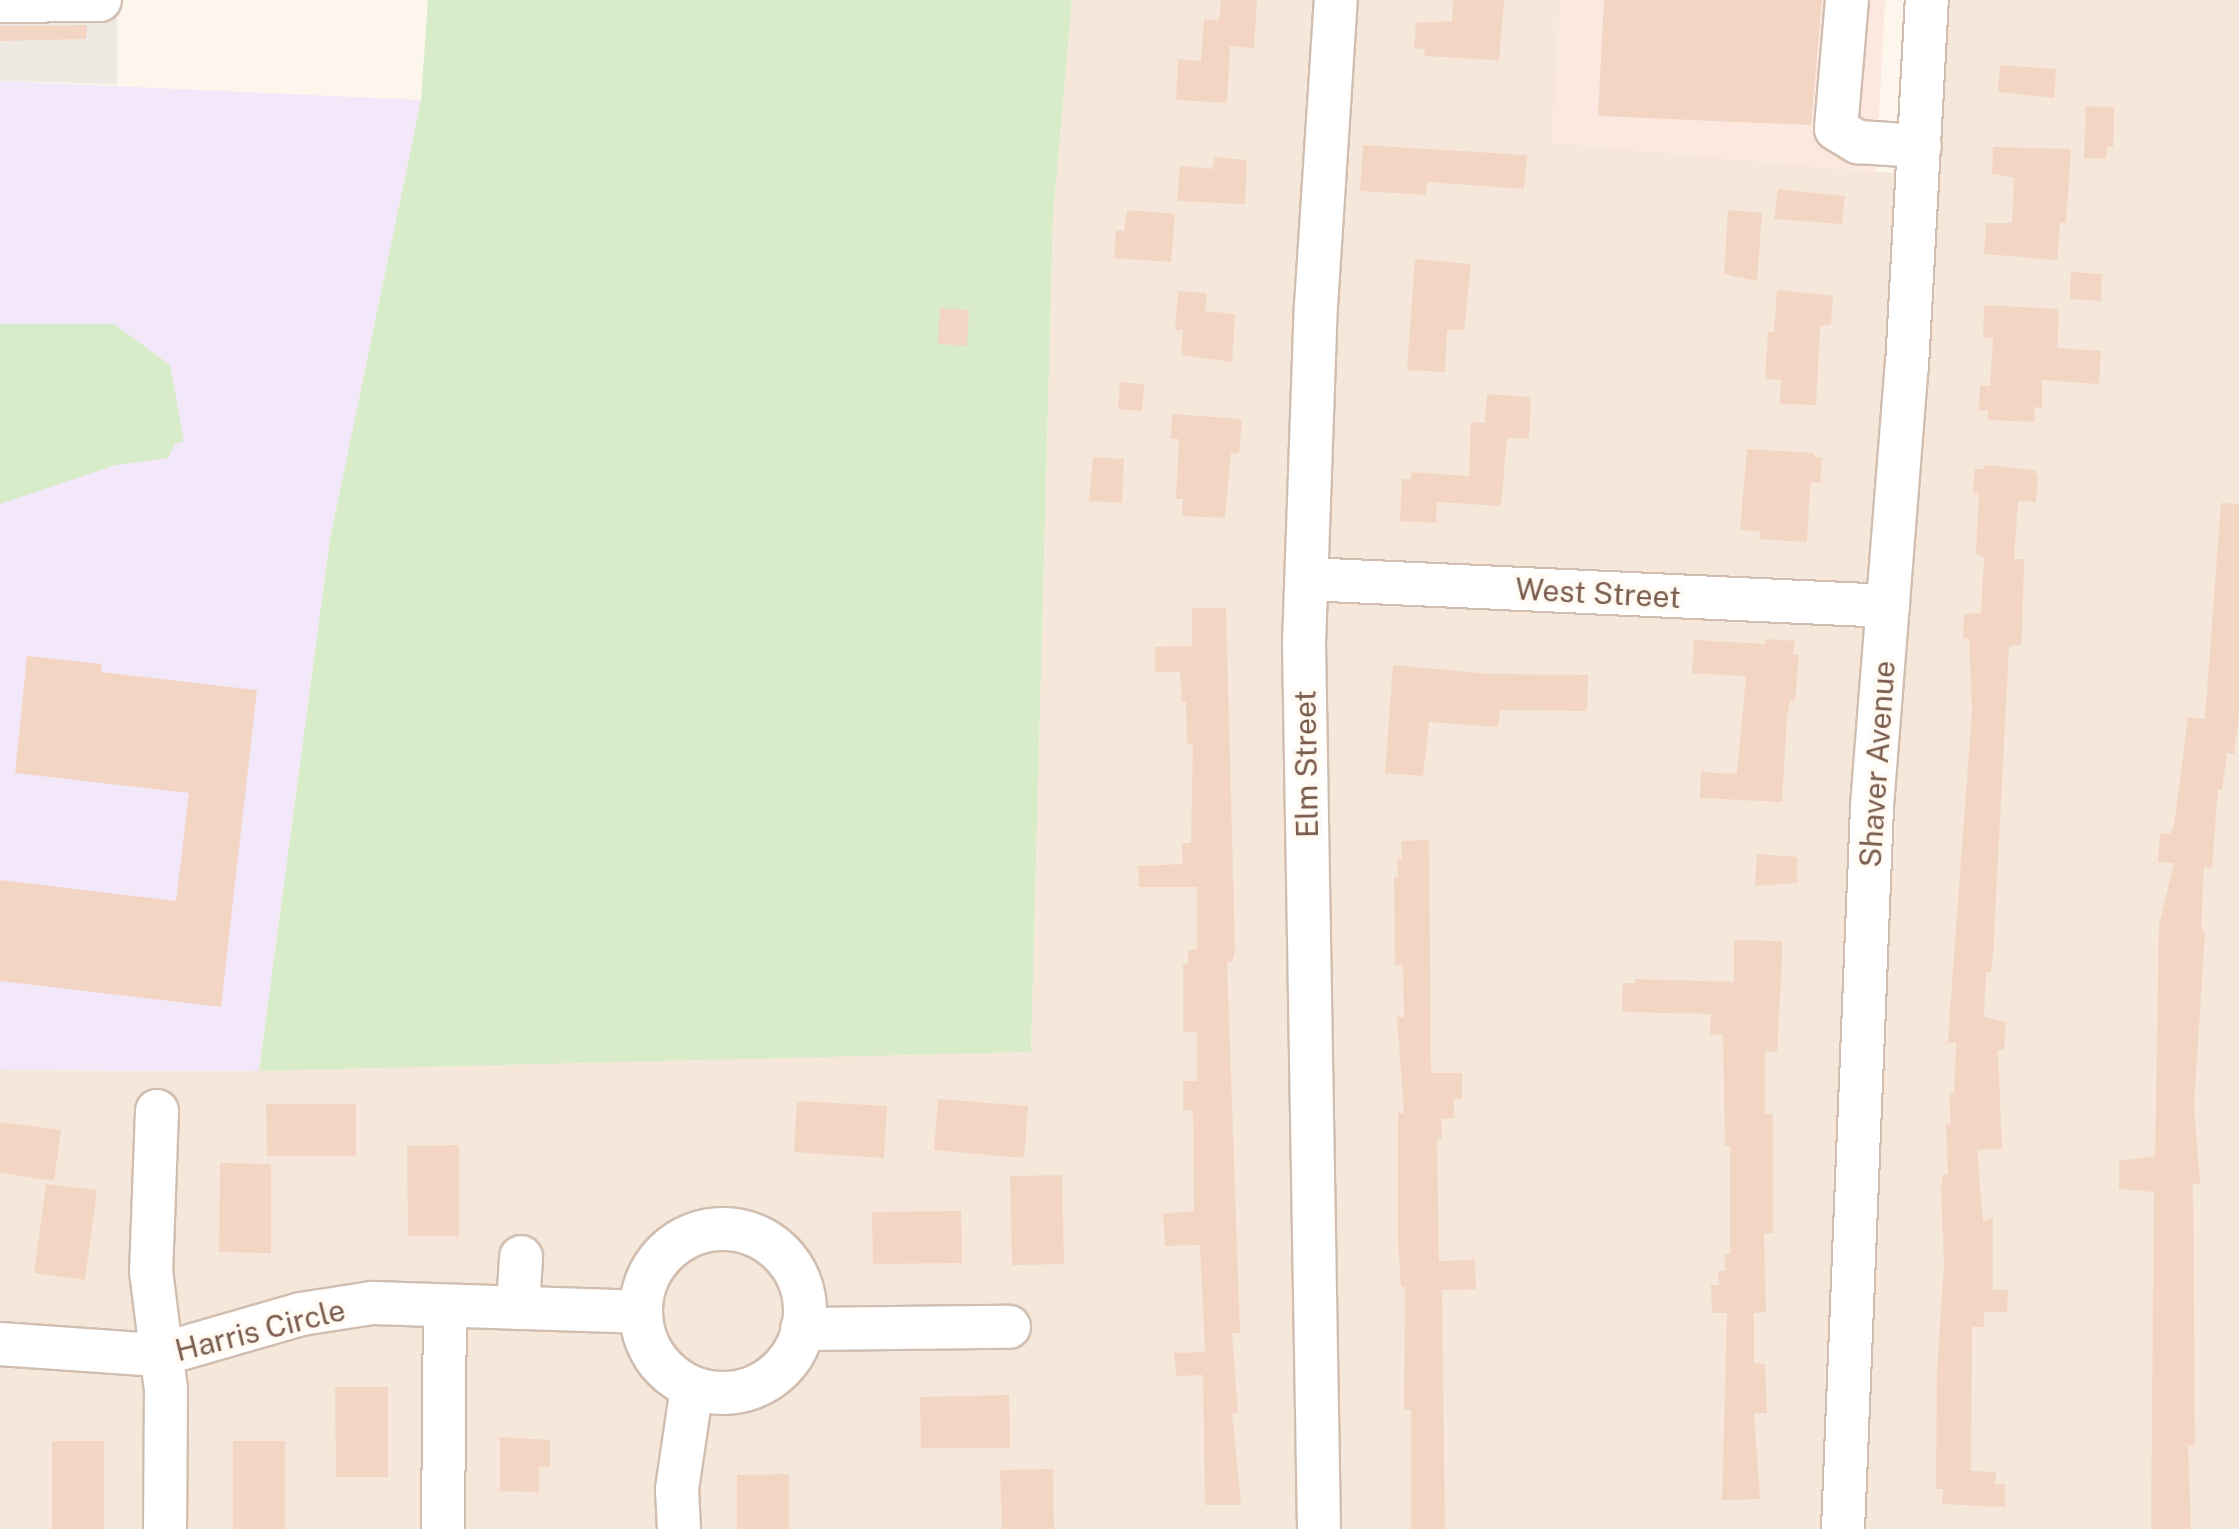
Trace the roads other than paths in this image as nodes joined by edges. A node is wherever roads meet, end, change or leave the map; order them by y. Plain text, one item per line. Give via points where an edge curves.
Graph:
1 (100, 0) edge
2 (1336, 0) edge
3 (1846, 0) edge
4 (1927, 0) edge
5 (0, 1) edge
6 (1920, 146) junction
7 (1307, 579) junction
8 (1888, 606) junction
9 (157, 1110) dead end
10 (520, 1257) dead end
11 (444, 1306) junction
12 (518, 1308) junction
13 (640, 1312) junction
14 (1010, 1327) dead end
15 (802, 1329) junction
16 (0, 1344) edge
17 (159, 1355) junction
18 (692, 1388) junction
19 (165, 1529) edge
20 (443, 1529) edge
21 (680, 1529) edge
22 (1319, 1529) edge
23 (1843, 1529) edge

1 - 5 street
2 - 7 street, Elm Street
3 - 6 street via 1836,129 1858,142
4 - 6 street, Shaver Avenue
6 - 8 street, Shaver Avenue
7 - 8 street, West Street
7 - 22 street, Elm Street
8 - 23 street, Shaver Avenue via 1871,825
9 - 17 street via 151,1271
10 - 12 street
11 - 12 street, Harris Circle
11 - 17 street, Harris Circle via 372,1304 301,1314
11 - 20 street
12 - 13 street, Harris Circle
13 - 15 street via 646,1280 663,1254 690,1235 722,1228 753,1234 780,1252 799,1278 806,1310
13 - 18 street via 647,1344 665,1371
14 - 15 street
15 - 18 street via 782,1369 755,1388 724,1394
16 - 17 street, Harris Circle
17 - 19 street via 166,1389
18 - 21 street via 678,1489

